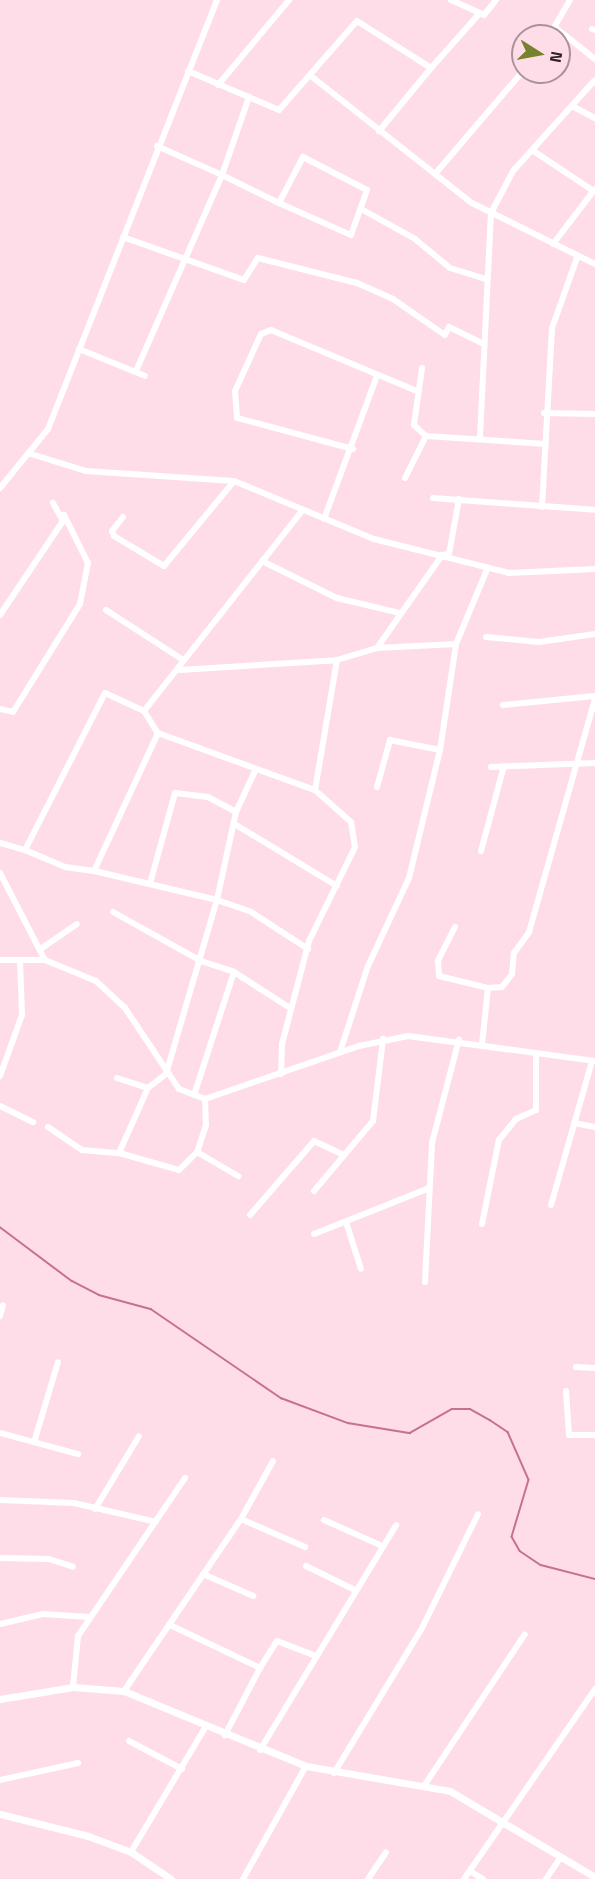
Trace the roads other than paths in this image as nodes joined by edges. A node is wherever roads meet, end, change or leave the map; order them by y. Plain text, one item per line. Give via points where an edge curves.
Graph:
1 (217, 0) edge
2 (289, 0) edge
3 (451, 0) edge
4 (496, 0) edge
5 (570, 0) edge
6 (479, 14) junction
7 (558, 24) edge
8 (571, 40) edge
9 (595, 58) edge
10 (431, 68) junction
11 (188, 71) junction
12 (311, 76) junction
13 (595, 80) edge
14 (512, 84) edge
15 (218, 85) junction
16 (249, 97) junction
17 (574, 107) junction
18 (595, 118) edge
19 (379, 131) junction
20 (157, 146) junction
21 (535, 152) junction
22 (435, 174) junction
23 (222, 175) junction
24 (593, 190) edge
25 (279, 202) junction
26 (363, 210) junction
27 (491, 213) junction
28 (123, 237) junction
29 (553, 244) junction
30 (578, 255) junction
31 (185, 260) junction
32 (595, 264) edge
33 (486, 279) junction
34 (484, 344) junction
35 (79, 349) junction
36 (422, 368) dead end
37 (136, 371) junction
38 (377, 375) junction
39 (145, 376) dead end
40 (419, 392) junction
41 (544, 413) junction
42 (595, 414) edge
43 (426, 436) junction
44 (480, 437) junction
45 (546, 444) junction
46 (353, 449) junction
47 (28, 453) junction
48 (405, 478) dead end
49 (234, 481) junction
50 (0, 488) edge
51 (432, 498) dead end
52 (459, 499) junction
53 (53, 503) dead end
54 (542, 507) junction
55 (595, 510) edge
56 (302, 511) junction
57 (64, 515) junction
58 (323, 516) junction
59 (123, 518) dead end
60 (449, 554) junction
61 (262, 561) junction
62 (488, 567) junction
63 (595, 568) edge
64 (106, 610) dead end
65 (400, 613) junction
66 (0, 615) edge
67 (595, 634) edge
68 (486, 637) dead end
69 (456, 644) junction
70 (377, 648) junction
71 (183, 660) junction
72 (337, 660) junction
73 (180, 670) junction
74 (595, 698) edge
75 (503, 705) dead end
76 (0, 709) edge
77 (144, 711) junction
78 (158, 733) junction
79 (440, 750) junction
80 (595, 763) edge
81 (578, 765) junction
82 (504, 766) junction
83 (491, 767) dead end
84 (256, 769) junction
85 (377, 787) dead end
86 (315, 790) junction
87 (236, 812) junction
88 (236, 825) junction
89 (0, 843) edge
90 (25, 850) junction
91 (481, 851) dead end
92 (94, 871) junction
93 (0, 873) edge
94 (151, 880) junction
95 (338, 886) junction
96 (217, 900) junction
97 (113, 912) dead end
98 (77, 924) dead end
99 (454, 927) dead end
100 (42, 948) junction
101 (308, 949) junction
102 (0, 960) edge
103 (45, 960) junction
104 (20, 961) junction
105 (201, 961) junction
106 (234, 972) junction
107 (488, 988) junction
108 (290, 1008) junction
109 (383, 1039) junction
110 (459, 1039) junction
111 (483, 1044) junction
112 (340, 1052) junction
113 (536, 1054) junction
114 (593, 1061) edge
115 (166, 1074) junction
116 (281, 1074) junction
117 (0, 1076) edge
118 (117, 1078) dead end
119 (148, 1088) junction
120 (194, 1095) junction
121 (205, 1099) junction
122 (0, 1106) edge
123 (33, 1122) dead end
124 (574, 1123) junction
125 (595, 1126) edge
126 (48, 1127) dead end
127 (119, 1152) junction
128 (198, 1152) junction
129 (345, 1155) junction
130 (238, 1176) dead end
131 (427, 1189) junction
132 (314, 1191) dead end
133 (551, 1206) dead end
134 (250, 1215) dead end
135 (346, 1222) junction
136 (482, 1224) dead end
137 (314, 1234) dead end
138 (361, 1269) dead end
139 (425, 1282) dead end
140 (3, 1305) dead end
141 (0, 1316) edge
142 (58, 1362) dead end
143 (576, 1367) dead end
144 (595, 1368) edge
145 (566, 1391) dead end
146 (0, 1433) edge
147 (595, 1435) edge
148 (139, 1436) dead end
149 (35, 1439) junction
150 (78, 1454) dead end
151 (273, 1461) dead end
152 (184, 1478) dead end
153 (0, 1500) edge
154 (94, 1509) junction
155 (478, 1514) dead end
156 (241, 1519) junction
157 (324, 1520) dead end
158 (156, 1522) junction
159 (396, 1525) dead end
160 (382, 1546) junction
161 (305, 1547) dead end
162 (0, 1558) edge
163 (306, 1566) dead end
164 (73, 1567) dead end
165 (203, 1574) junction
166 (355, 1590) junction
167 (254, 1596) dead end
168 (89, 1617) junction
169 (0, 1624) edge
170 (170, 1625) junction
171 (525, 1634) dead end
172 (314, 1654) junction
173 (260, 1668) junction
174 (73, 1687) junction
175 (595, 1689) edge
176 (124, 1691) junction
177 (0, 1699) edge
178 (206, 1726) junction
179 (225, 1736) junction
180 (129, 1741) dead end
181 (260, 1751) junction
182 (78, 1763) dead end
183 (306, 1766) junction
184 (182, 1769) junction
185 (334, 1773) junction
186 (0, 1780) edge
187 (424, 1786) junction
188 (0, 1814) edge
189 (501, 1819) junction
190 (130, 1852) junction
191 (386, 1852) dead end
192 (561, 1857) junction
193 (470, 1871) junction
194 (595, 1877) edge
195 (171, 1879) edge
196 (243, 1879) edge
197 (368, 1879) edge
198 (464, 1879) edge
199 (483, 1879) edge
200 (546, 1879) edge

1 - 11 street
2 - 15 street
3 - 6 street
4 - 6 street
5 - 7 street
6 - 10 street
8 - 9 street
10 - 12 street via 353,21
10 - 19 street
11 - 15 street
11 - 20 street
12 - 16 street via 279,110
12 - 19 street
13 - 17 street
14 - 22 street
15 - 16 street
16 - 23 street
17 - 18 street
17 - 21 street
19 - 22 street
20 - 23 street
20 - 28 street
21 - 24 street
21 - 27 street via 513,171
22 - 27 street
23 - 25 street
23 - 31 street
24 - 29 street
25 - 26 street via 351,235
25 - 26 street via 303,157 367,190
26 - 33 street via 415,239 450,268
27 - 29 street
27 - 33 street
28 - 31 street
28 - 35 street
29 - 30 street
30 - 32 street
30 - 41 street via 552,328
31 - 34 street via 244,280 258,258 357,283 393,299 445,334 449,327
31 - 37 street
33 - 34 street
34 - 44 street
35 - 37 street
35 - 47 street via 48,429
36 - 40 street
37 - 39 street
38 - 40 street
38 - 46 street
38 - 46 street via 271,330 261,334 235,391 237,418
40 - 43 street via 414,425
41 - 42 street
41 - 45 street
43 - 44 street
43 - 48 street
44 - 45 street
45 - 54 street
46 - 58 street
47 - 49 street via 86,471
47 - 50 street
49 - 56 street
49 - 59 street via 164,566 114,536 112,531
51 - 52 street
52 - 54 street
52 - 60 street
53 - 57 street
54 - 55 street
56 - 58 street
56 - 61 street
57 - 66 street
57 - 76 street via 88,563 80,604 13,712
58 - 60 street via 374,539
60 - 62 street
60 - 65 street via 442,555
61 - 65 street via 337,598
61 - 71 street
62 - 63 street via 530,575
62 - 69 street
64 - 71 street
65 - 70 street
67 - 68 street via 538,642
69 - 70 street
69 - 79 street
70 - 72 street
71 - 73 street
72 - 73 street
72 - 86 street
73 - 77 street
74 - 75 street
74 - 81 street
77 - 78 street
77 - 90 street via 114,694 99,696
78 - 84 street
78 - 92 street
79 - 85 street via 390,740
79 - 112 street via 409,878 368,966
80 - 81 street
81 - 82 street
81 - 107 street via 529,932 514,953 512,974 502,987
82 - 83 street
82 - 91 street
84 - 86 street
84 - 87 street
86 - 95 street via 338,806 355,835 352,858
87 - 88 street
87 - 94 street via 208,797 175,793
88 - 95 street
88 - 96 street
89 - 90 street
90 - 92 street via 65,867
92 - 94 street
93 - 100 street
94 - 96 street
95 - 101 street
96 - 101 street via 251,912
96 - 105 street
97 - 105 street
98 - 100 street
99 - 107 street via 438,961 439,976
100 - 103 street
101 - 108 street
102 - 104 street
103 - 104 street
103 - 115 street via 96,981 125,1008
104 - 117 street via 22,1015
105 - 106 street
105 - 115 street
106 - 108 street
106 - 120 street
107 - 111 street
108 - 116 street
109 - 110 street
109 - 112 street
109 - 129 street via 373,1121
110 - 111 street
110 - 131 street via 444,1082
111 - 113 street
112 - 116 street
113 - 114 street
113 - 136 street via 536,1110 516,1119 499,1140
114 - 124 street
115 - 119 street
115 - 120 street via 179,1089
116 - 121 street
118 - 119 street
119 - 127 street
120 - 121 street
121 - 128 street via 206,1125
122 - 123 street
124 - 125 street
124 - 133 street
126 - 127 street via 82,1150
127 - 128 street via 179,1170
128 - 130 street
129 - 132 street
129 - 134 street via 314,1141
131 - 135 street
131 - 139 street
135 - 137 street
135 - 138 street
140 - 141 street
142 - 149 street
143 - 144 street
145 - 147 street via 569,1435
146 - 149 street
148 - 154 street
149 - 150 street
151 - 156 street
152 - 158 street
153 - 154 street via 74,1503
154 - 158 street
155 - 185 street via 421,1630
156 - 161 street
156 - 165 street
157 - 160 street
158 - 168 street
159 - 160 street
160 - 166 street
162 - 164 street via 49,1559
163 - 166 street
165 - 167 street
165 - 170 street
166 - 172 street
168 - 169 street via 43,1614
168 - 174 street via 75,1648
170 - 173 street
170 - 176 street
171 - 187 street
172 - 173 street via 277,1641
172 - 181 street
173 - 179 street
174 - 176 street
174 - 177 street
175 - 189 street
176 - 178 street
178 - 179 street
178 - 184 street
179 - 181 street
180 - 184 street
181 - 183 street
182 - 186 street
183 - 185 street
183 - 196 street
184 - 190 street
185 - 187 street
187 - 189 street via 450,1791
188 - 190 street
189 - 192 street
189 - 193 street
190 - 195 street
191 - 197 street
192 - 194 street
192 - 200 street
193 - 198 street
193 - 199 street

